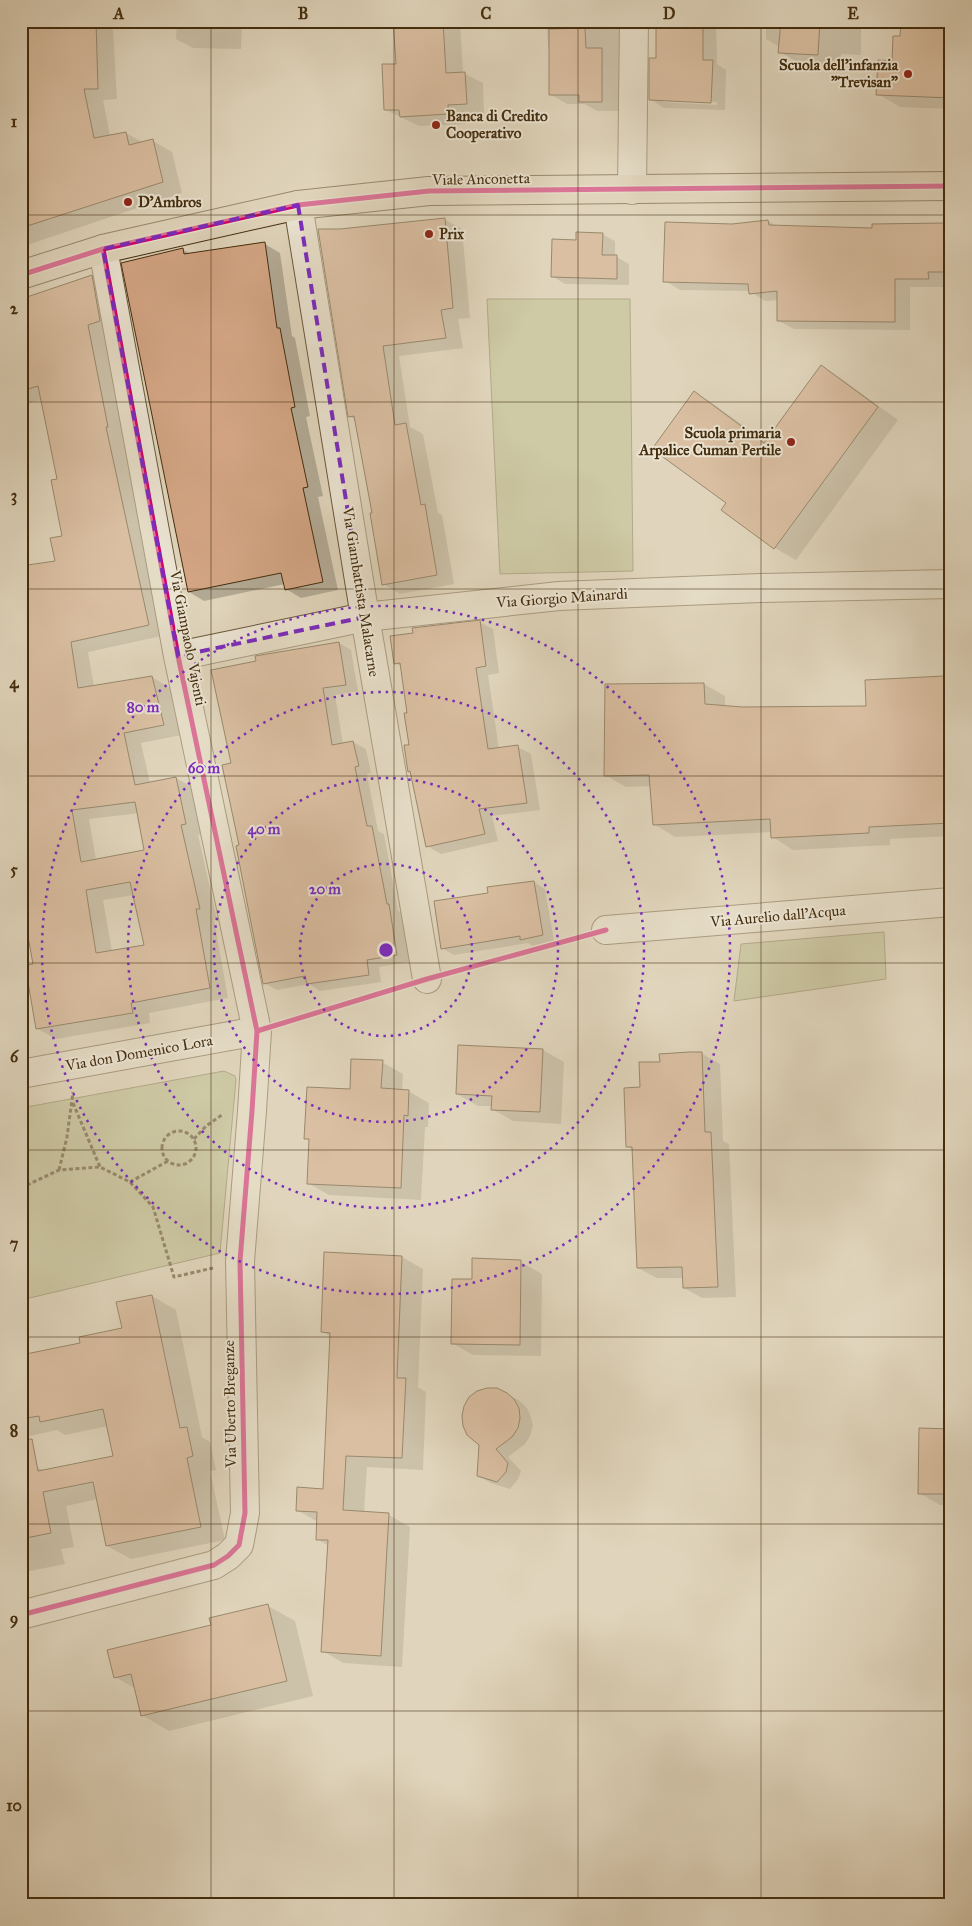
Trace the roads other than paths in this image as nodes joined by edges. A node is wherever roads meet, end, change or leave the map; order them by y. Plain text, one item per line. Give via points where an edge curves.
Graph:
1 (634, 21) edge
2 (951, 186) edge
3 (632, 190) junction
4 (298, 205) junction
5 (103, 249) junction
6 (21, 275) edge
7 (951, 584) edge
8 (365, 617) junction
9 (178, 656) junction
10 (951, 902) edge
11 (606, 930) dead end
12 (427, 979) dead end
13 (257, 1031) junction
14 (22, 1067) edge
15 (21, 1615) edge

1 - 3 street
2 - 3 main road, Viale Anconetta
3 - 4 main road, Viale Anconetta via 429,191
4 - 5 main road, Viale Anconetta
4 - 8 street, Via Giambattista Malacarne
5 - 6 main road, Viale Anconetta
5 - 9 street, Via Giampaolo Vajenti
7 - 8 street, Via Giorgio Mainardi via 559,596
8 - 9 street, Via Giorgio Mainardi
8 - 12 street, Via Giambattista Malacarne
9 - 13 street, Via Giampaolo Vajenti
10 - 11 street, Via Aurelio dall'Acqua
13 - 14 street, Via don Domenico Lora via 90,1062
13 - 15 street, Via Uberto Breganze via 240,1261 245,1513 239,1546 214,1566

